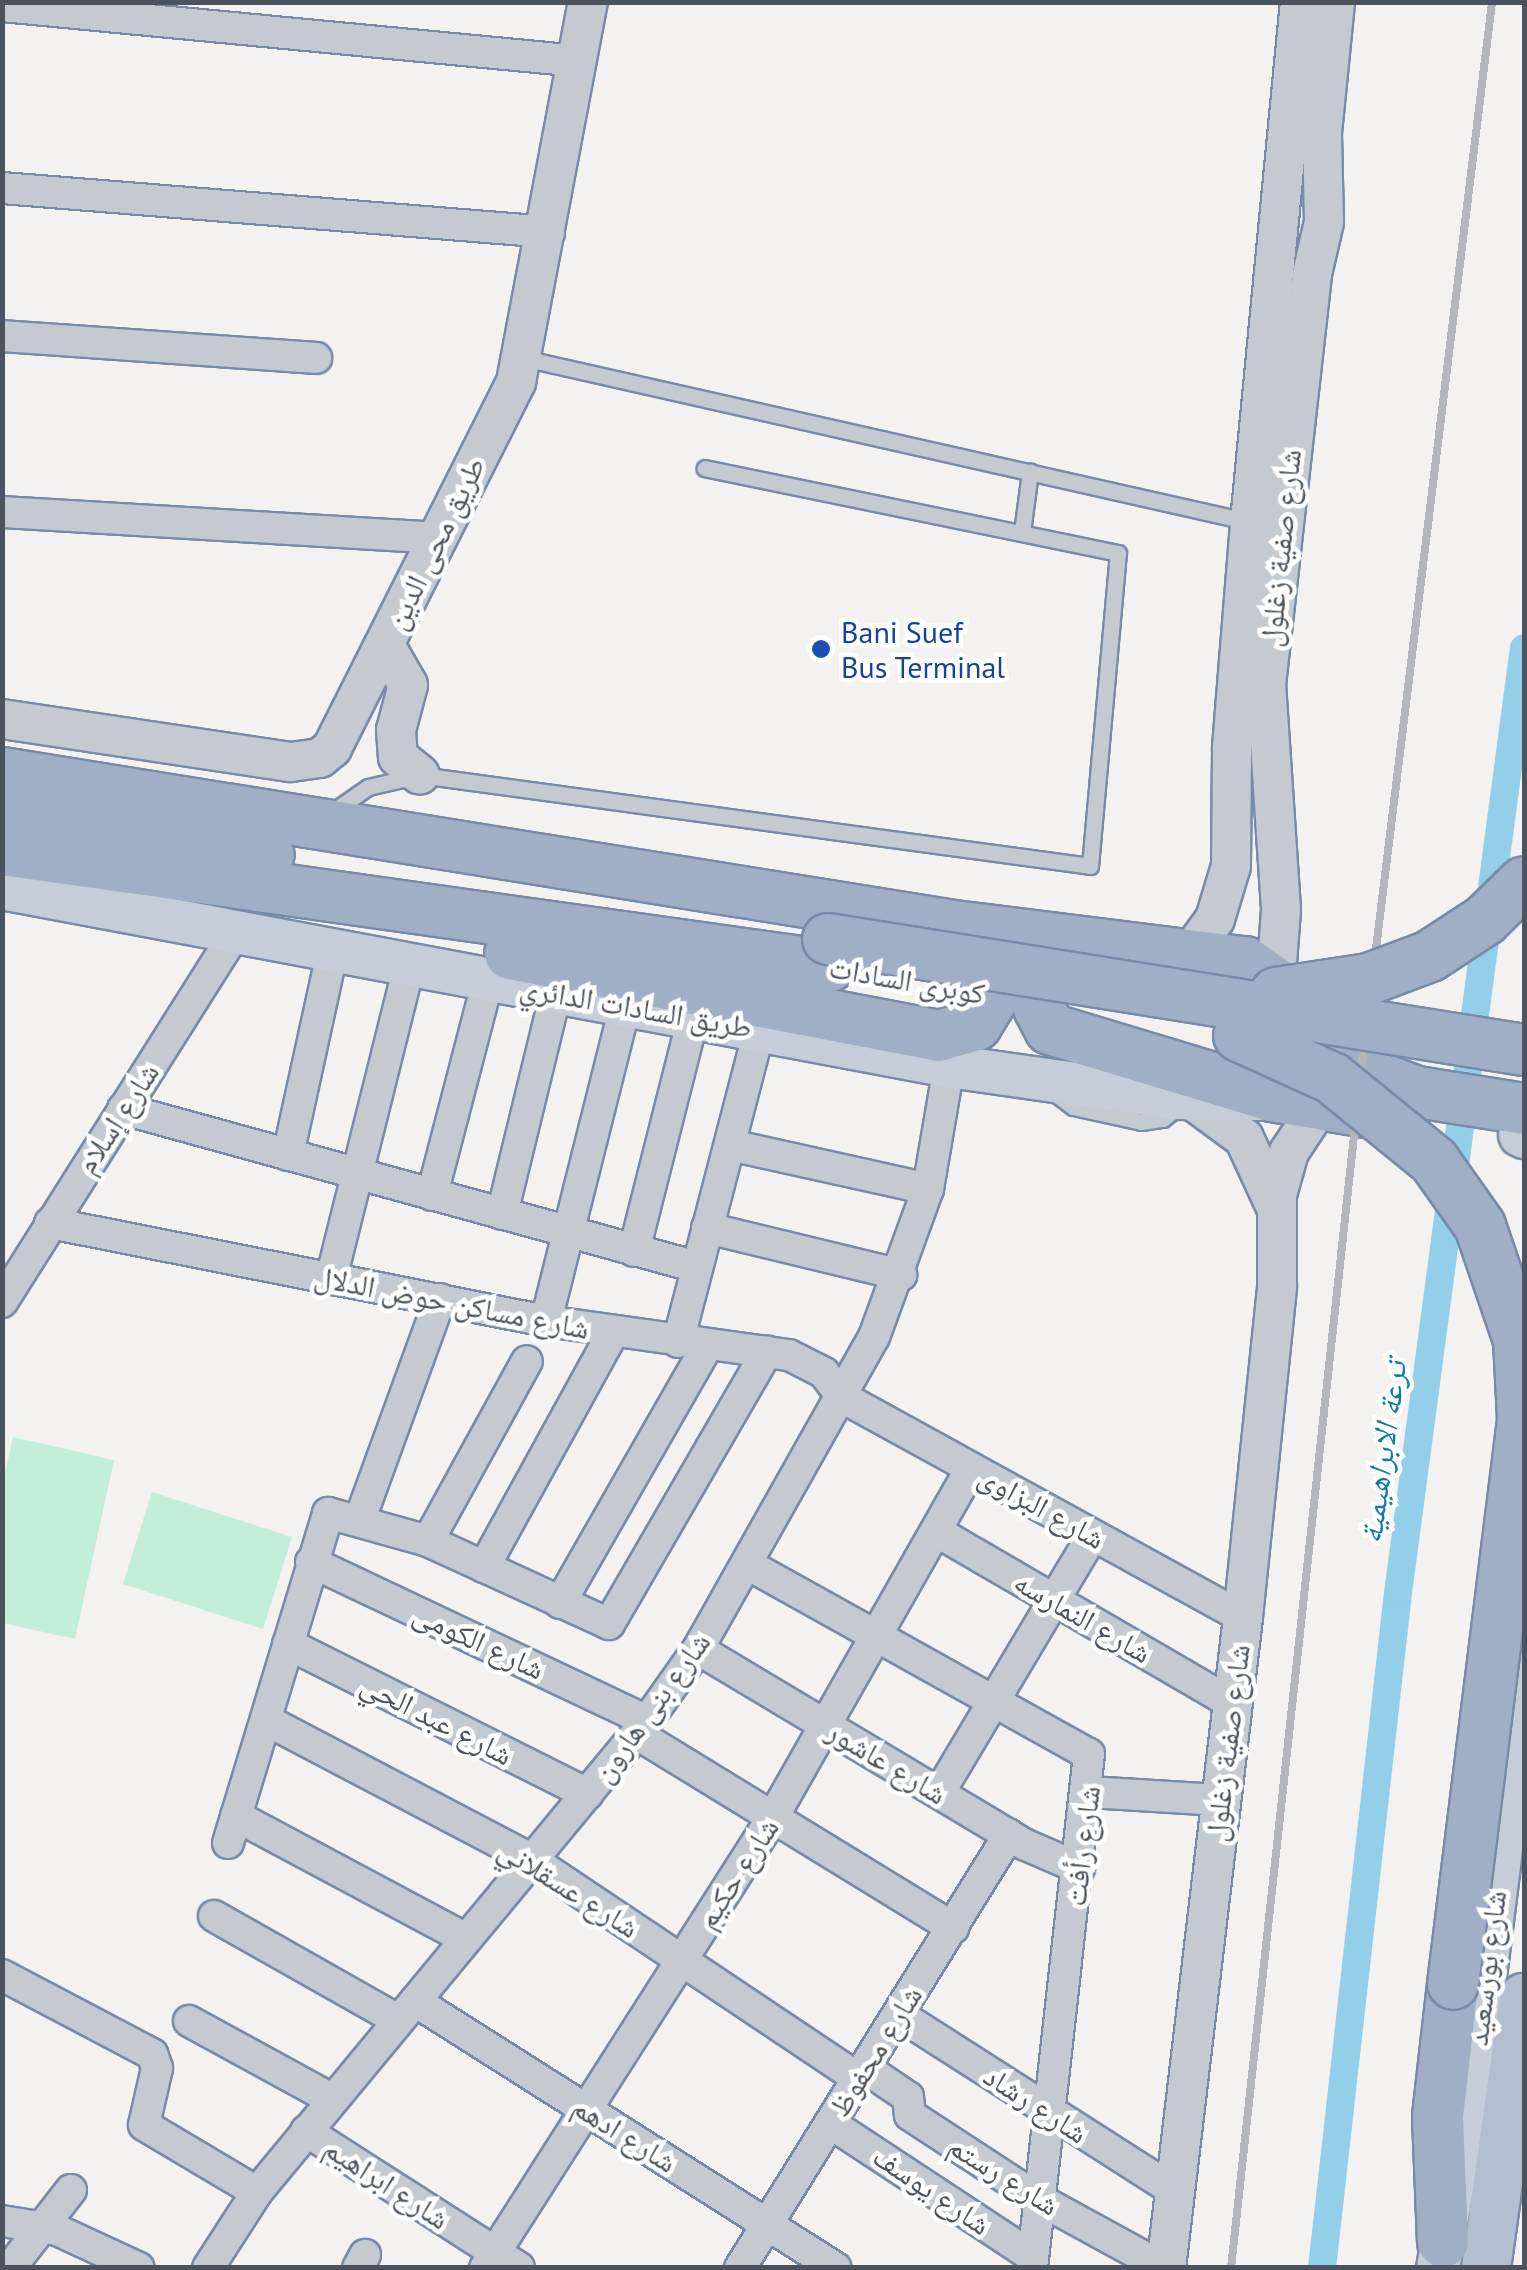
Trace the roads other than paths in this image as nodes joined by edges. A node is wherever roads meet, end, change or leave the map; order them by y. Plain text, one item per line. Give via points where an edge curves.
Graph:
1 (588, 2) edge
2 (1300, 2) edge
3 (1335, 2) edge
4 (2, 6) edge
5 (578, 61) junction
6 (1323, 176) junction
7 (2, 188) edge
8 (1276, 221) junction
9 (549, 232) junction
10 (2, 336) edge
11 (316, 358) dead end
12 (523, 358) junction
13 (706, 468) dead end
14 (1030, 472) junction
15 (2, 512) edge
16 (1250, 522) junction
17 (1022, 532) junction
18 (438, 538) junction
19 (385, 645) junction
20 (2, 719) edge
21 (2, 772) edge
22 (420, 775) junction
23 (2, 812) edge
24 (1272, 816) junction
25 (324, 820) junction
26 (2, 850) edge
27 (290, 876) junction
28 (1524, 882) edge
29 (1228, 883) junction
30 (2, 888) edge
31 (954, 926) junction
32 (233, 936) junction
33 (1081, 940) junction
34 (1191, 952) junction
35 (332, 953) junction
36 (409, 966) junction
37 (1274, 977) junction
38 (488, 980) junction
39 (556, 993) junction
40 (625, 1006) junction
41 (1228, 1017) junction
42 (693, 1018) junction
43 (759, 1030) junction
44 (937, 1050) junction
45 (1524, 1050) edge
46 (1272, 1096) junction
47 (1187, 1099) junction
48 (1320, 1105) junction
49 (1417, 1105) junction
50 (122, 1109) junction
51 (1523, 1113) edge
52 (730, 1144) junction
53 (288, 1155) junction
54 (357, 1174) junction
55 (928, 1189) junction
56 (432, 1195) junction
57 (502, 1214) junction
58 (1277, 1217) junction
59 (50, 1222) junction
60 (708, 1228) junction
61 (568, 1233) junction
62 (634, 1251) junction
63 (697, 1267) junction
64 (901, 1275) junction
65 (332, 1279) junction
66 (440, 1300) junction
67 (2, 1302) edge
68 (546, 1321) junction
69 (613, 1332) junction
70 (693, 1344) junction
71 (768, 1351) junction
72 (527, 1360) dead end
73 (842, 1397) junction
74 (972, 1468) junction
75 (360, 1520) junction
76 (936, 1531) junction
77 (1093, 1535) junction
78 (428, 1541) junction
79 (312, 1562) junction
80 (747, 1564) junction
81 (484, 1567) junction
82 (1054, 1600) junction
83 (560, 1602) junction
84 (1243, 1617) junction
85 (878, 1634) junction
86 (288, 1644) junction
87 (698, 1649) junction
88 (1524, 1666) edge
89 (994, 1701) junction
90 (1231, 1703) junction
91 (266, 1720) junction
92 (826, 1725) junction
93 (642, 1727) junction
94 (1088, 1792) junction
95 (939, 1793) junction
96 (587, 1794) junction
97 (1220, 1800) junction
98 (773, 1817) junction
99 (1009, 1835) junction
100 (528, 1858) junction
101 (1079, 1868) junction
102 (214, 1916) dead end
103 (953, 1928) junction
104 (466, 1939) junction
105 (680, 1960) junction
106 (2, 1975) edge
107 (1524, 1998) edge
108 (406, 2011) junction
109 (898, 2014) junction
110 (188, 2021) dead end
111 (861, 2073) junction
112 (333, 2100) junction
113 (586, 2110) junction
114 (1050, 2114) junction
115 (830, 2122) junction
116 (306, 2131) junction
117 (71, 2190) dead end
118 (257, 2192) junction
119 (1175, 2192) junction
120 (1040, 2200) junction
121 (2, 2222) edge
122 (767, 2224) junction
123 (42, 2226) junction
124 (1441, 2254) edge
125 (500, 2262) edge
126 (1032, 2262) edge
127 (209, 2267) edge
128 (10, 2268) edge
129 (139, 2268) edge
130 (740, 2268) edge
131 (835, 2268) edge
132 (1165, 2268) edge
133 (1486, 2268) edge

1 - 5 street, طريق محى الدين
2 - 8 street, شارع صفية زغلول
3 - 6 street, شارع صفية زغلول
4 - 5 street
5 - 9 street, طريق محى الدين
6 - 8 street via 1300,232 1282,233
6 - 24 street, شارع صفية زغلول via 1324,222 1292,431 1266,685
7 - 9 street
8 - 16 street, شارع صفية زغلول
9 - 12 street, طريق محى الدين
10 - 11 street
12 - 14 lane
12 - 18 street, طريق محى الدين
13 - 17 lane
14 - 16 lane
14 - 17 lane
15 - 18 street
16 - 29 street, شارع صفية زغلول
17 - 22 lane via 1119,556 1090,866
18 - 19 street, طريق محى الدين
19 - 20 street, طريق محى الدين via 332,748 306,762
19 - 22 street via 408,685 396,730 398,757
21 - 25 highway
22 - 25 lane via 368,787
23 - 27 highway
24 - 29 street via 1260,882 1240,890
24 - 37 street, شارع صفية زغلول via 1281,909
25 - 31 highway
26 - 27 highway
27 - 41 highway, كوبرى السادات, bridge
27 - 44 highway via 431,938
28 - 41 highway, كوبرى السادات, bridge via 1458,939 1400,969
29 - 34 street, شارع صفية زغلول via 1215,920
30 - 32 main road, طريق السادات الدائري
31 - 33 highway
31 - 44 highway via 981,941 991,957 996,994 976,1025
32 - 35 main road, طريق السادات الدائري
32 - 50 street, شارع إسلام
33 - 34 highway
33 - 46 highway via 1057,951 1041,972 1036,996 1050,1029
34 - 37 highway via 1244,962
35 - 36 main road, طريق السادات الدائري
35 - 53 street
36 - 38 main road, طريق السادات الدائري
36 - 54 street
37 - 46 street, شارع صفية زغلول
37 - 49 highway via 1361,1071
38 - 39 main road, طريق السادات الدائري
38 - 56 street
39 - 40 main road, طريق السادات الدائري
39 - 57 street
40 - 42 main road, طريق السادات الدائري
40 - 61 street
41 - 45 highway, كوبرى السادات, bridge
41 - 51 highway, كوبرى السادات, bridge
41 - 124 highway, bridge via 1332,1078 1434,1161 1480,1226 1513,1314 1523,1420 1438,2116
42 - 43 main road, طريق السادات الدائري
42 - 62 street
43 - 44 highway
43 - 52 street
44 - 47 main road via 1047,1080
44 - 55 street, شارع بنى هارون
46 - 47 main road
46 - 48 highway
47 - 58 street, شارع صفية زغلول via 1244,1138 1266,1175
48 - 49 highway
48 - 58 street, شارع صفية زغلول via 1289,1152
49 - 51 highway
50 - 53 street
50 - 59 street, شارع إسلام
52 - 55 street
52 - 60 street
53 - 54 street
54 - 56 street
54 - 65 street
55 - 64 street, شارع بنى هارون
56 - 57 street
57 - 61 street
58 - 84 street, شارع صفية زغلول via 1277,1286
59 - 65 street, شارع مساكن حوض الدلال
59 - 67 street, شارع إسلام
60 - 63 street
60 - 64 street
61 - 62 street
61 - 68 street
62 - 63 street
63 - 70 street
64 - 73 street, شارع بنى هارون
65 - 66 street, شارع مساكن حوض الدلال
66 - 68 street, شارع مساكن حوض الدلال
66 - 75 street
68 - 69 street, شارع مساكن حوض الدلال
69 - 70 street, شارع مساكن حوض الدلال
69 - 81 street
70 - 71 street, شارع مساكن حوض الدلال
70 - 83 street
71 - 73 street, شارع مساكن حوض الدلال via 824,1374
71 - 83 street via 614,1621 603,1624
72 - 78 street
73 - 74 street, شارع البزاوى
73 - 80 street, شارع بنى هارون
74 - 76 street, شارع حكيم
74 - 77 street, شارع البزاوى
75 - 78 street
75 - 79 street via 328,1513
76 - 82 street, شارع النمارسه
76 - 85 street, شارع حكيم
77 - 82 street
77 - 84 street, شارع البزاوى
78 - 81 street
79 - 86 street
79 - 93 street, شارع الكومى
80 - 85 street, شارع رأفت
80 - 87 street, شارع بنى هارون
81 - 83 street
82 - 89 street
82 - 90 street, شارع النمارسه
84 - 90 street, شارع صفية زغلول
85 - 89 street, شارع رأفت
85 - 92 street, شارع حكيم
86 - 91 street
86 - 96 street, شارع عبد الحي
87 - 92 street, شارع عاشور
87 - 93 street, شارع بنى هارون
88 - 124 main road, شارع بورسعيد via 1472,2079
89 - 94 street, شارع رأفت via 1086,1750
89 - 95 street
90 - 97 street, شارع صفية زغلول
91 - 100 street, شارع عسقلاني
91 - 104 street via 232,1829
92 - 95 street, شارع عاشور
92 - 98 street, شارع حكيم
93 - 96 street, شارع بنى هارون
93 - 98 street, شارع الكومى
94 - 97 street
94 - 101 street, شارع رأفت
95 - 99 street, شارع عاشور
96 - 100 street, شارع بنى هارون
97 - 119 street, شارع صفية زغلول
98 - 103 street, شارع الكومى
98 - 105 street, شارع حكيم
99 - 101 street, شارع عاشور
99 - 103 street, شارع محفوظ
100 - 104 street, شارع بنى هارون
100 - 105 street, شارع عسقلاني
101 - 114 street, شارع رأفت
102 - 108 street, شارع ادهم
103 - 109 street, شارع محفوظ
104 - 108 street, شارع بنى هارون
105 - 111 street, شارع عسقلاني
105 - 113 street, شارع حكيم
106 - 118 street via 146,2049 157,2068 142,2119 146,2128
107 - 133 main road
108 - 112 street, شارع بنى هارون
108 - 113 street, شارع ادهم
109 - 111 street, شارع محفوظ
109 - 114 street, شارع رشاد
110 - 112 street
111 - 115 street, شارع محفوظ
111 - 120 street, شارع رستم via 908,2097 907,2113
112 - 116 street, شارع بنى هارون
113 - 122 street, شارع ادهم
113 - 125 street, شارع حكيم
114 - 119 street, شارع رشاد
114 - 120 street, شارع رأفت
115 - 122 street, شارع محفوظ
115 - 126 street, شارع يوسف
116 - 118 street, شارع بنى هارون
116 - 125 street, شارع ابراهيم
117 - 123 street
118 - 127 street, شارع بنى هارون
119 - 132 street, شارع صفية زغلول
120 - 126 street, شارع رأفت
120 - 132 street, شارع رستم
121 - 123 street
122 - 130 street, شارع محفوظ
122 - 131 street, شارع ادهم
123 - 128 street
123 - 129 street

